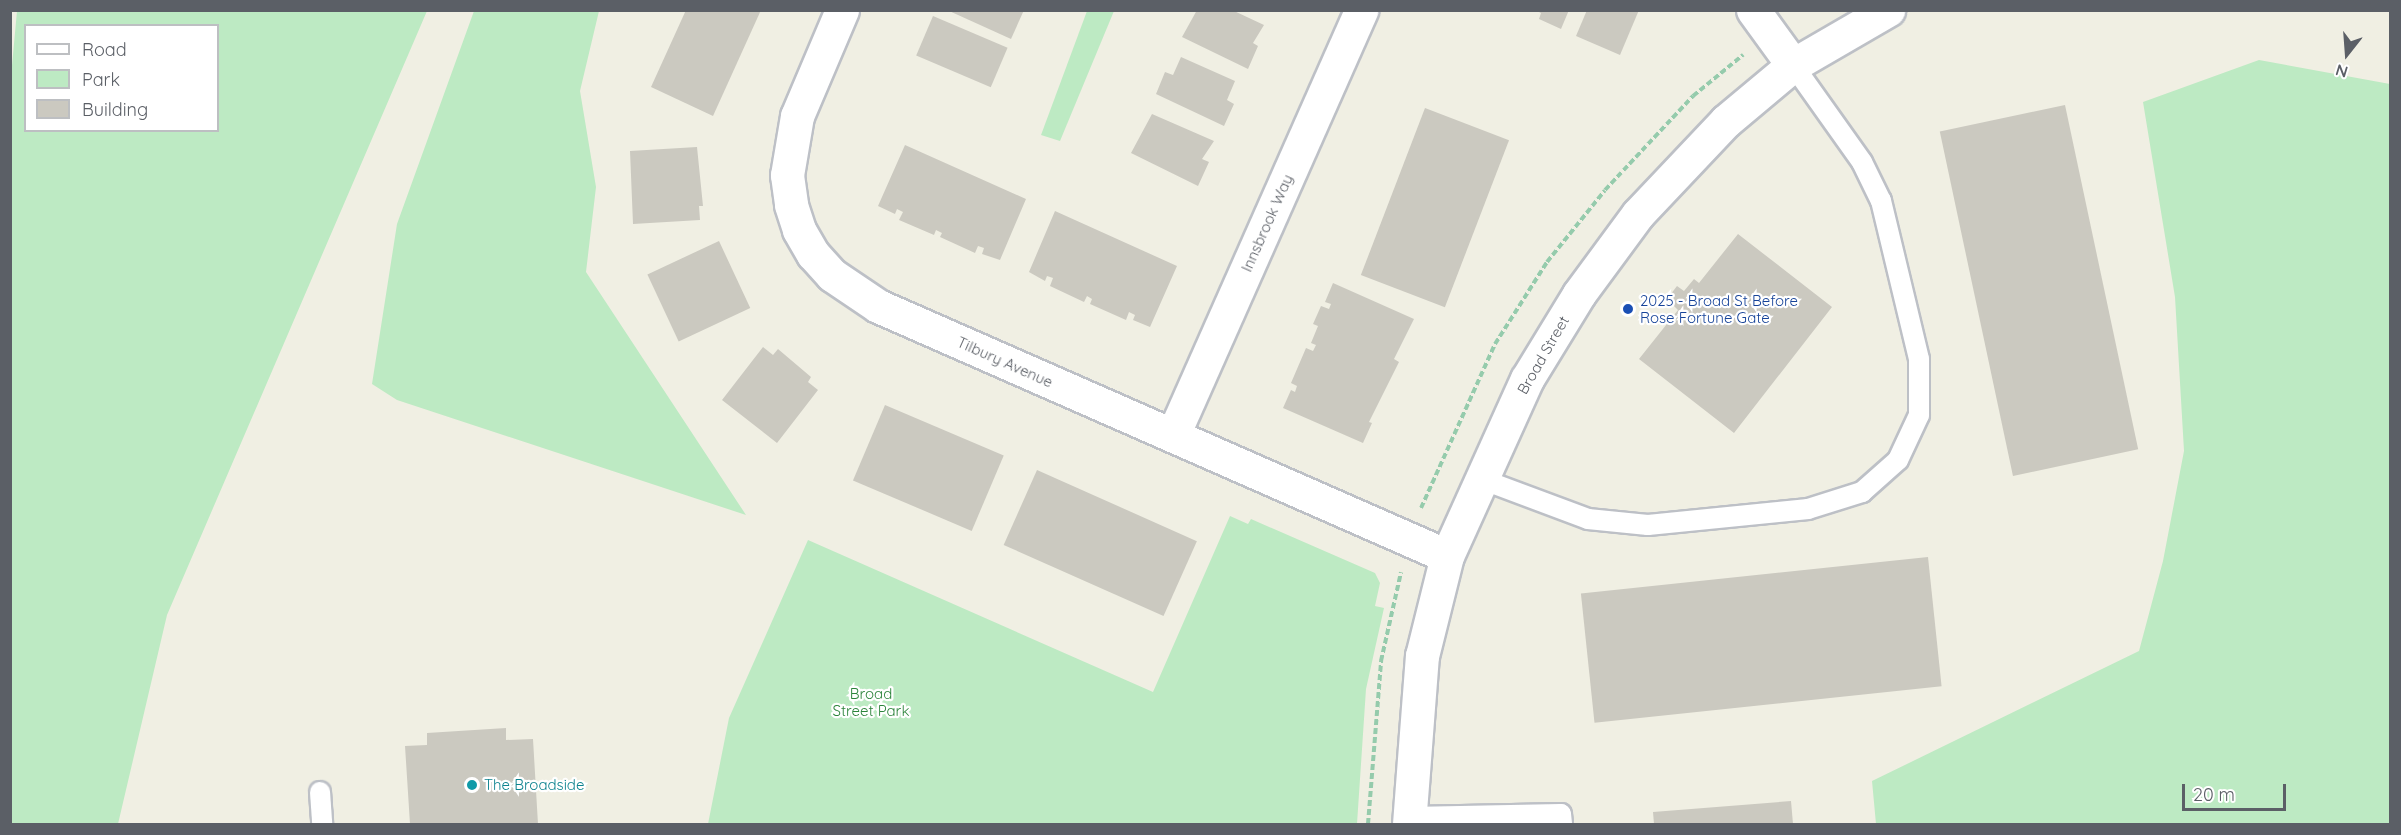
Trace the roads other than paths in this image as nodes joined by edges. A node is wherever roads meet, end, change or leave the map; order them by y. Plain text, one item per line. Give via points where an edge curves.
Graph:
1 (842, 10) edge
2 (1361, 10) edge
3 (1753, 10) edge
4 (1888, 10) edge
5 (1792, 65) junction
6 (1173, 435) junction
7 (1481, 478) junction
8 (1447, 556) junction
9 (320, 792) dead end
10 (1409, 821) edge
11 (322, 825) edge
12 (1562, 825) edge

1 - 6 street, Tilbury Avenue via 789,144 787,175 791,205 813,254 832,275 878,306
2 - 6 street, Innsbrook Way
3 - 5 street
4 - 5 street, Broad Street
5 - 7 street, Broad Street via 1726,122 1638,214 1579,294 1527,379
5 - 7 lane via 1862,162 1881,201 1919,359 1919,415 1898,460 1862,492 1808,508 1648,525 1588,519
6 - 8 street, Tilbury Avenue
7 - 8 street, Broad Street
8 - 10 street, Broad Street via 1422,656
9 - 11 lane
10 - 12 lane via 1561,814

